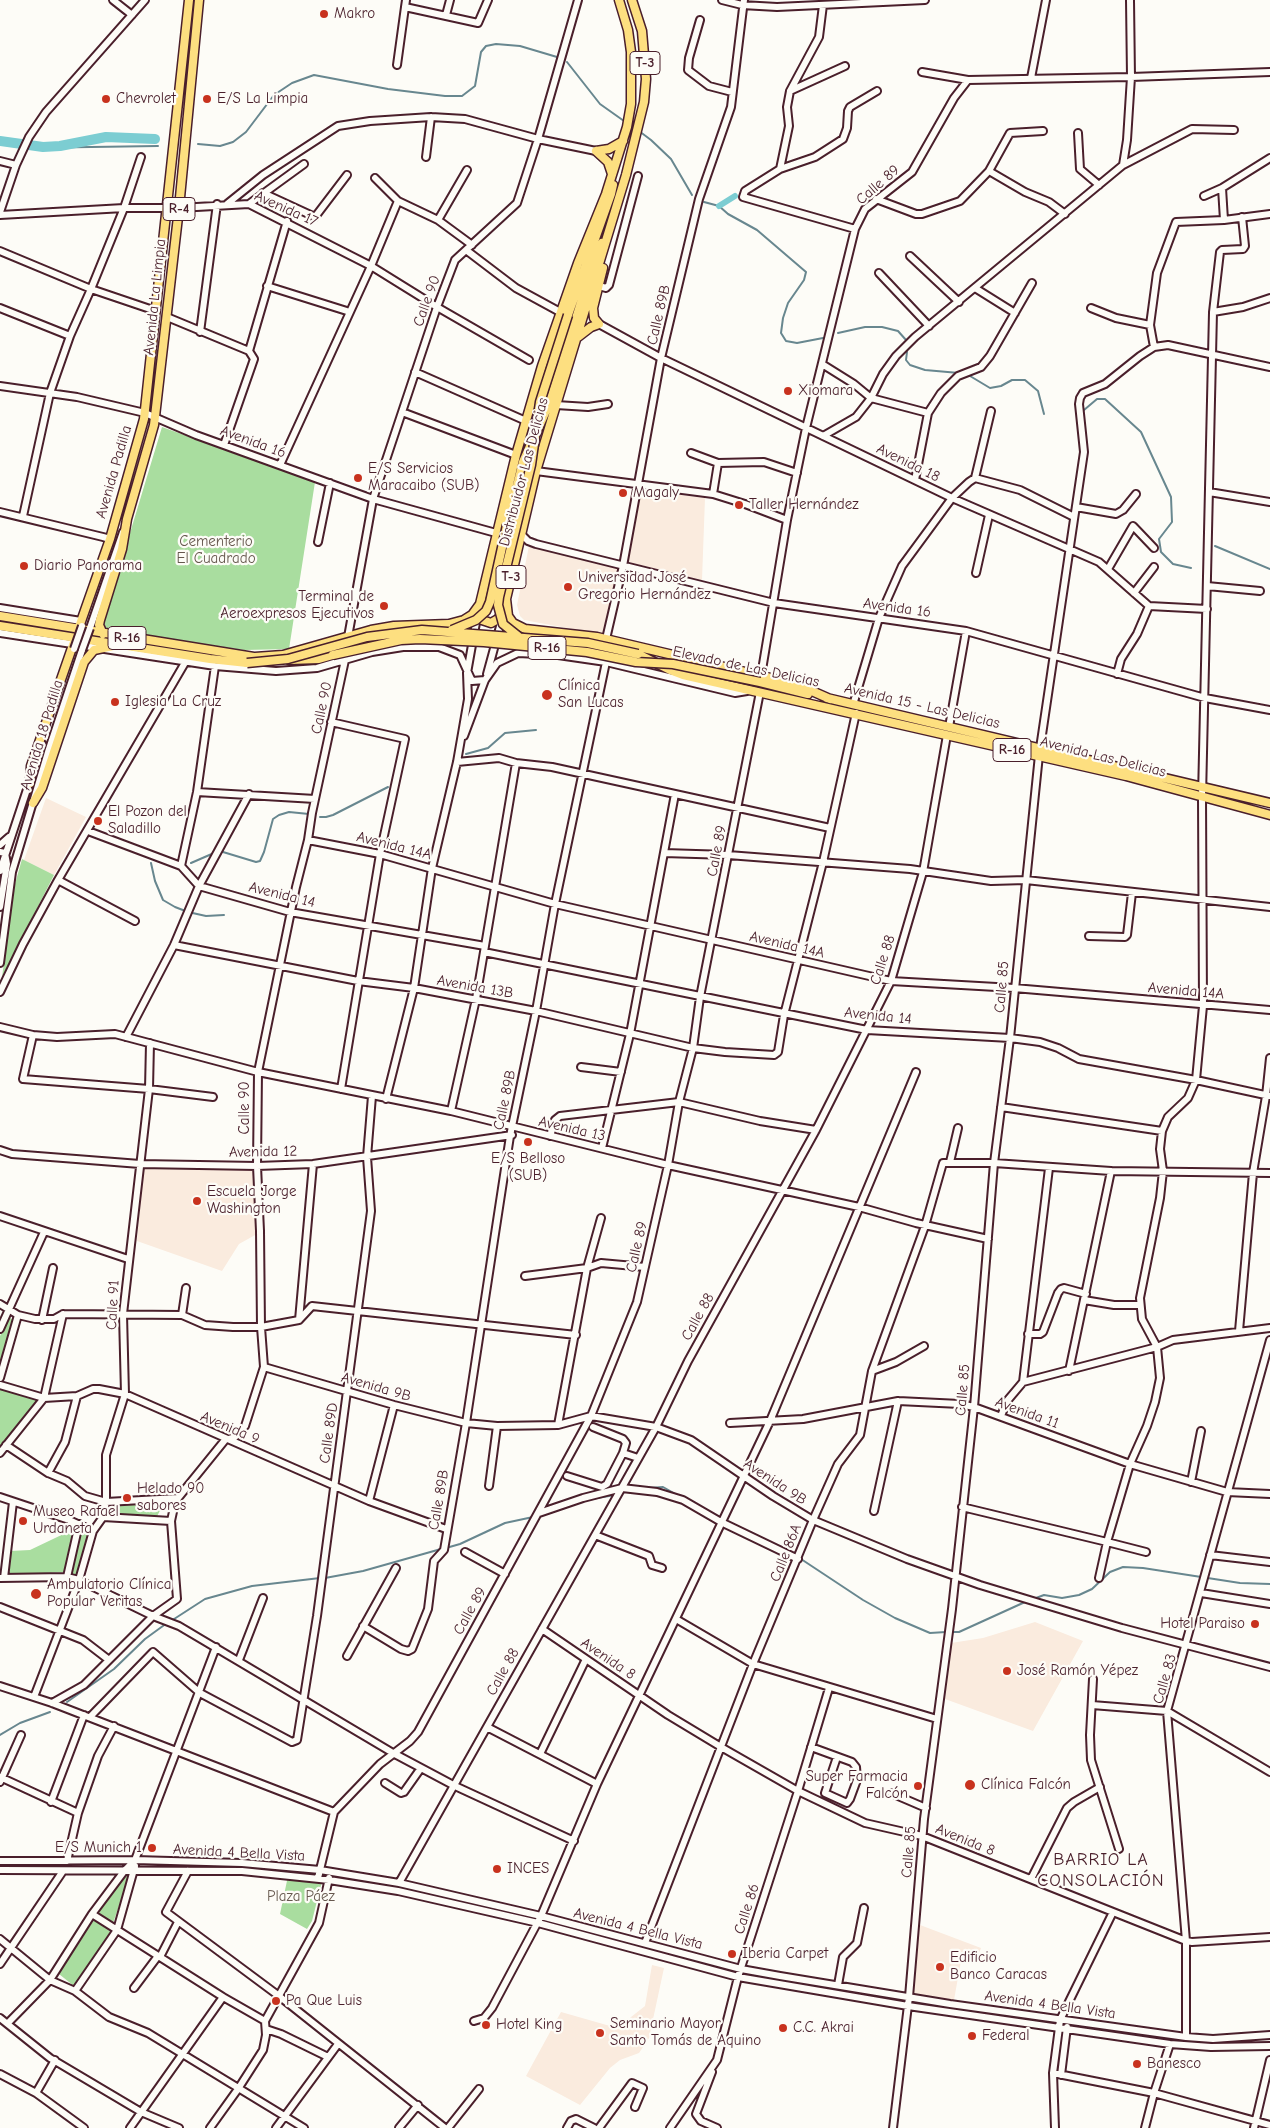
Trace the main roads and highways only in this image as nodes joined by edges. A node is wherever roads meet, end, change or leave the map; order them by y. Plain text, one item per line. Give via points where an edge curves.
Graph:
1 (189, 0) edge
2 (199, 0) edge
3 (620, 0) edge
4 (632, 0) edge
5 (623, 141) junction
6 (618, 158) junction
7 (612, 174) junction
8 (614, 215) junction
9 (564, 314) junction
10 (577, 338) junction
11 (145, 413) joint
12 (155, 418) joint
13 (480, 604) junction
14 (506, 607) junction
15 (0, 616) edge
16 (0, 626) edge
17 (78, 630) junction
18 (448, 631) junction
19 (104, 634) junction
20 (519, 637) junction
21 (74, 641) junction
22 (121, 646) junction
23 (100, 649) junction
24 (255, 657) junction
25 (760, 679) junction
26 (830, 699) joint
27 (855, 709) junction
28 (1039, 752) junction
29 (30, 783) road end
30 (33, 803) road end
31 (1270, 803) edge
32 (1270, 814) edge

1 - 11 main road, Avenida La Limpia / R-4
2 - 12 main road, Avenida La Limpia / R-4
3 - 5 main road, T-3 via 628,30 632,86
4 - 8 main road, T-3 via 645,54 644,102
5 - 6 main road, T-3
5 - 7 main road via 596,151 608,162
6 - 7 main road, Distribuidor Las Delicias / T-3
6 - 9 main road via 611,194
7 - 9 main road, Distribuidor Las Delicias / T-3
8 - 10 main road, Distribuidor Las Delicias / T-3
8 - 10 main road via 593,308 594,318 599,324
8 - 18 main road, bridge via 595,258 549,404 523,462 490,602 486,611 466,625
9 - 13 main road, Distribuidor Las Delicias / T-3 via 516,455
9 - 20 main road, bridge via 540,402 531,465 499,597 503,624
10 - 14 main road, Distribuidor Las Delicias / T-3 via 536,471
11 - 17 main road, Avenida Padilla / R-4 via 110,539
12 - 19 main road, Avenida Padilla / R-4 via 127,518 122,549 100,620
13 - 14 main road via 480,617 490,623 498,619
13 - 24 main road, R-16 via 472,615 449,624 394,626 284,655
14 - 25 main road, T-3 via 508,616 520,628 606,639
15 - 17 main road, R-16
16 - 21 main road, R-16
17 - 19 main road, R-16
18 - 20 main road, Elevado de Las Delicias / R-16, bridge
18 - 22 main road, Elevado de Las Delicias / R-16, bridge via 398,631 288,659 247,663
19 - 24 main road, R-16
20 - 27 main road, Elevado de Las Delicias / R-16, bridge via 588,643 638,654 684,674
21 - 22 main road, R-16
21 - 23 main road
21 - 29 main road via 31,766
22 - 23 main road
23 - 30 main road via 89,654 84,662 42,788
24 - 25 main road, Elevado de Las Delicias / R-16, bridge via 305,660 420,639 587,652
25 - 26 main road, Elevado de Las Delicias / R-16
26 - 27 main road, Avenida 15 - Las Delicias / R-16
27 - 28 main road, Avenida 15 - Las Delicias / R-16
28 - 31 main road, Avenida 15 - Las Delicias / R-16
28 - 32 main road, Avenida Las Delicias / R-16

